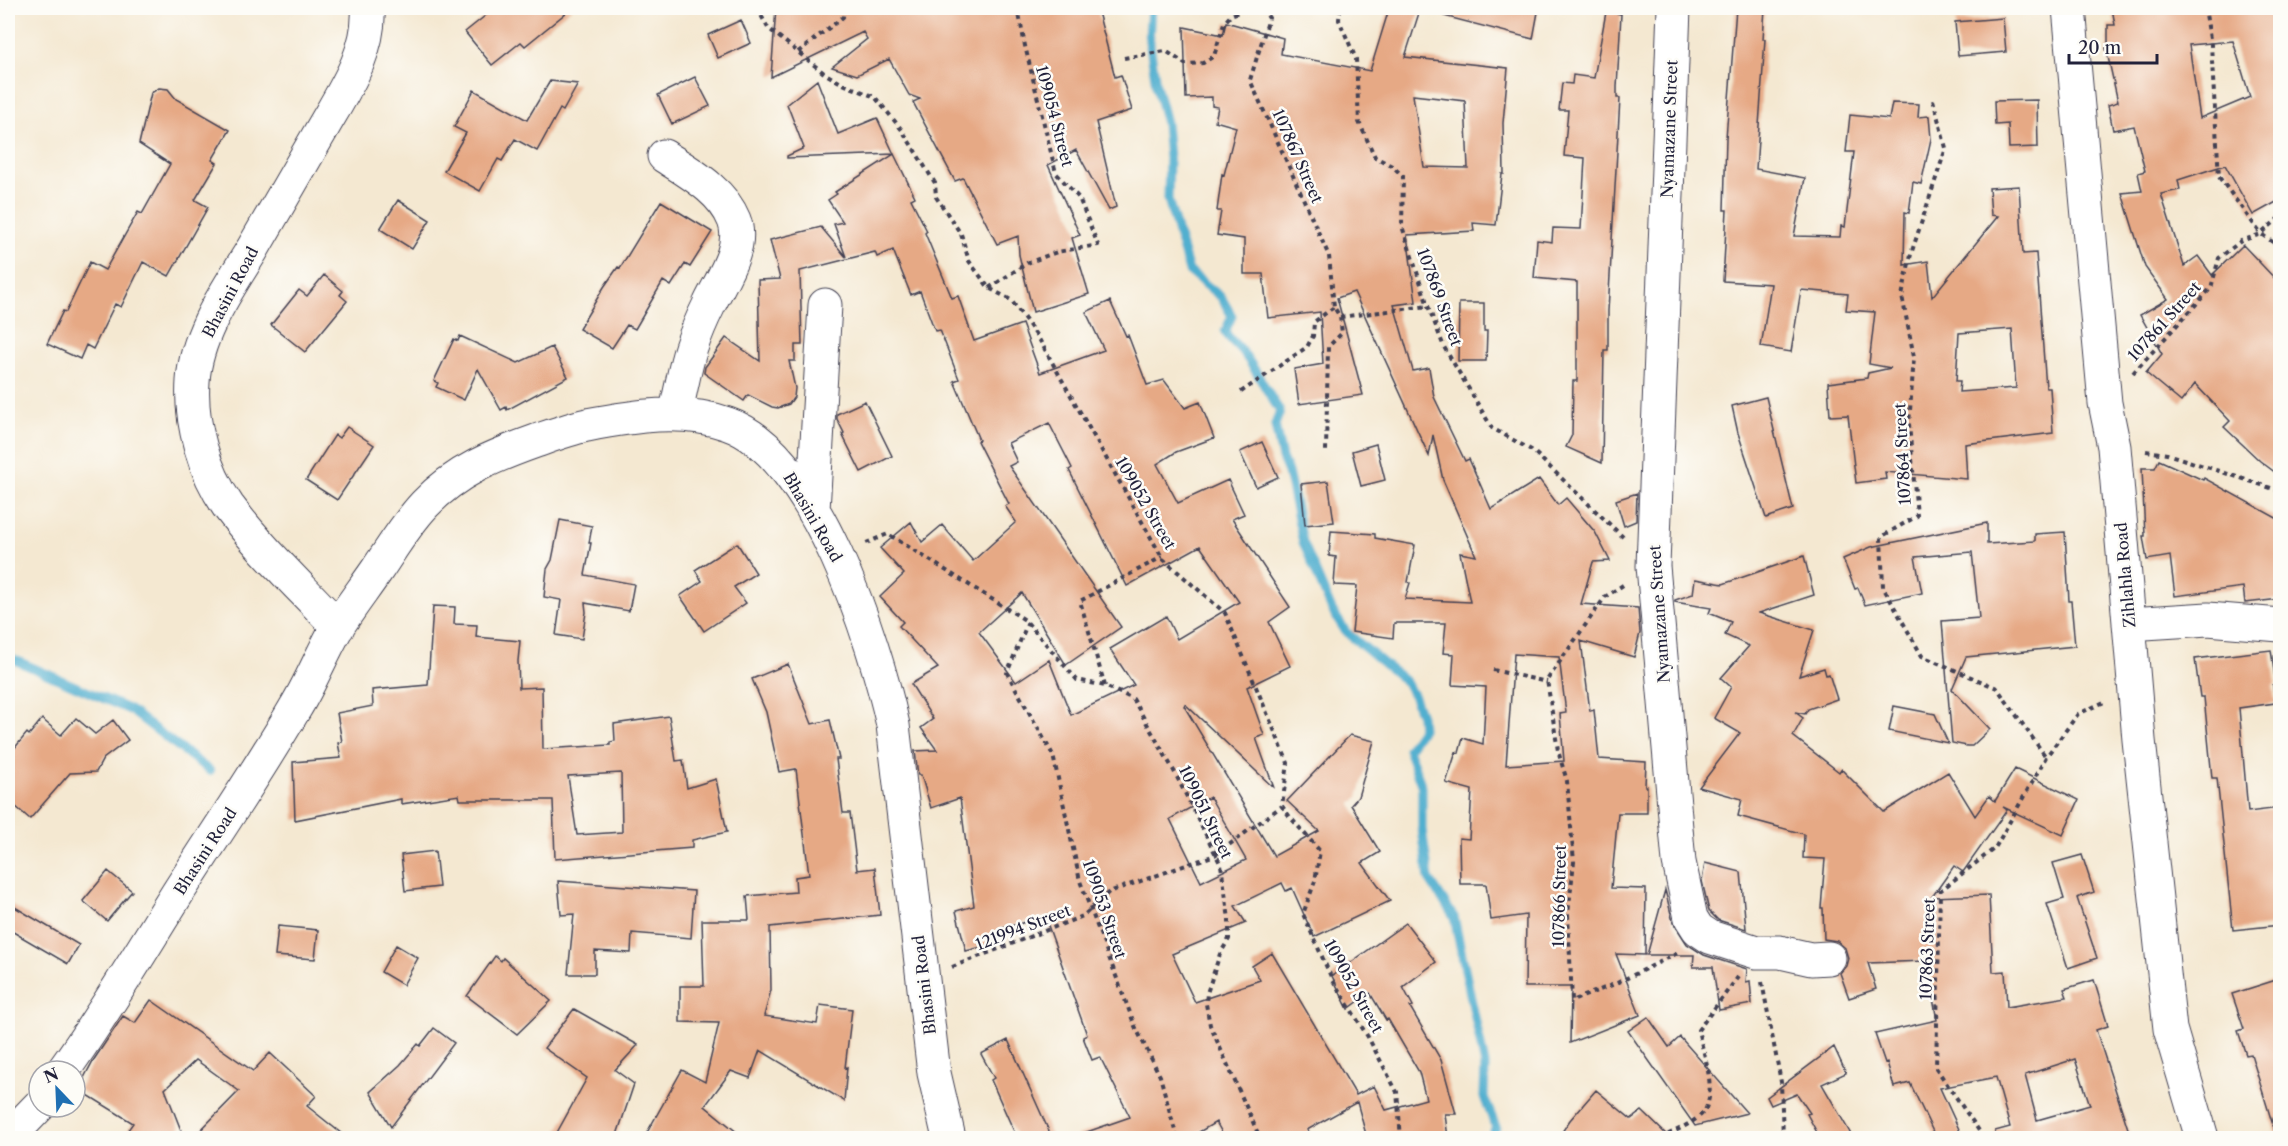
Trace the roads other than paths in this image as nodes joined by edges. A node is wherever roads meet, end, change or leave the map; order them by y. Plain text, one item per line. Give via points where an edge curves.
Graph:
1 (368, 8) edge
2 (1674, 8) edge
3 (2069, 8) edge
4 (664, 156) dead end
5 (825, 305) dead end
6 (675, 414) junction
7 (813, 510) junction
8 (2129, 624) junction
9 (2280, 625) edge
10 (338, 627) junction
11 (1829, 958) dead end
12 (71, 1059) edge
13 (27, 1118) edge
14 (8, 1138) edge
15 (949, 1138) edge
16 (2202, 1138) edge

1 - 10 street, Bhasini Road via 359,59 217,309 193,380 199,441 212,477 228,505
2 - 11 street, Nyamazane Street via 1653,566 1679,862 1691,918 1710,937 1756,952
3 - 8 street, Zihlahla Road
4 - 6 street via 708,186 726,205 735,222 736,236 729,265 690,350
5 - 7 street
6 - 7 street, Bhasini Road via 729,424 748,434 788,472
6 - 10 street, Bhasini Road via 631,416 574,428 464,471 440,489 407,525
7 - 15 street, Bhasini Road via 837,555 883,679 893,725 934,1073
8 - 9 street via 2208,619
8 - 16 street, Zihlahla Road via 2170,1029
10 - 12 street, Bhasini Road via 296,708
13 - 14 street

